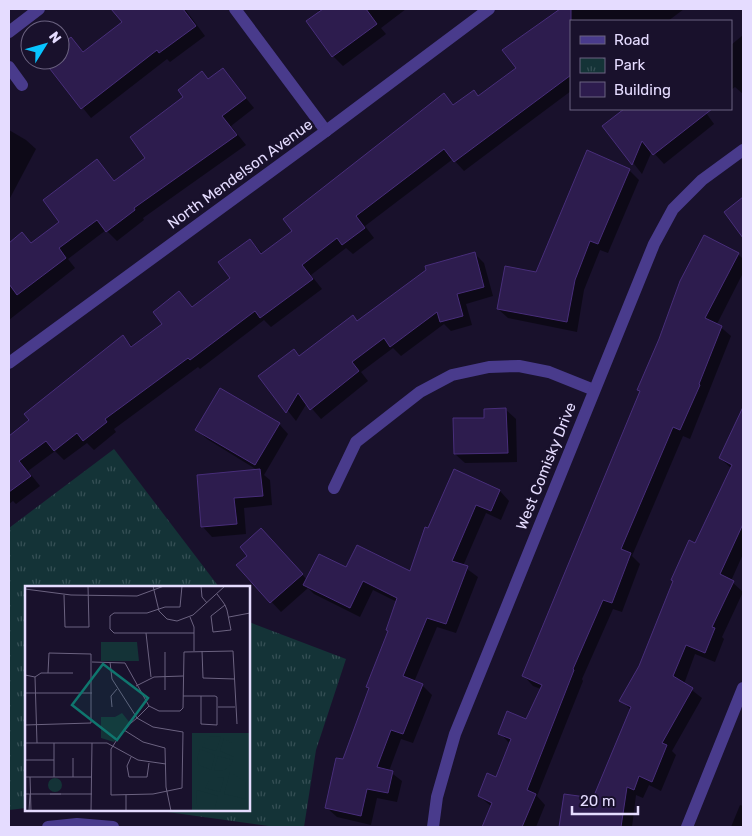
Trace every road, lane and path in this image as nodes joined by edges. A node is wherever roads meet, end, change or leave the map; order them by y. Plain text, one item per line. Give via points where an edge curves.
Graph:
1 (39, 9) edge
2 (235, 9) edge
3 (489, 9) edge
4 (9, 32) edge
5 (9, 67) edge
6 (22, 85) dead end
7 (326, 132) junction
8 (743, 150) edge
9 (9, 363) edge
10 (594, 390) junction
11 (334, 488) dead end
12 (743, 688) edge
13 (48, 827) edge
14 (113, 827) edge
15 (433, 827) edge
16 (686, 827) edge

1 - 4 street
2 - 7 street
3 - 7 street, North Mendelson Avenue
5 - 6 street
7 - 9 street, North Mendelson Avenue
8 - 10 street, West Comisky Drive via 702,180 673,209 654,244
10 - 11 street via 549,372 519,366 489,366 452,375 420,392 356,442
10 - 15 street, West Comisky Drive via 455,734 437,797
12 - 16 street
13 - 14 street via 77,824

